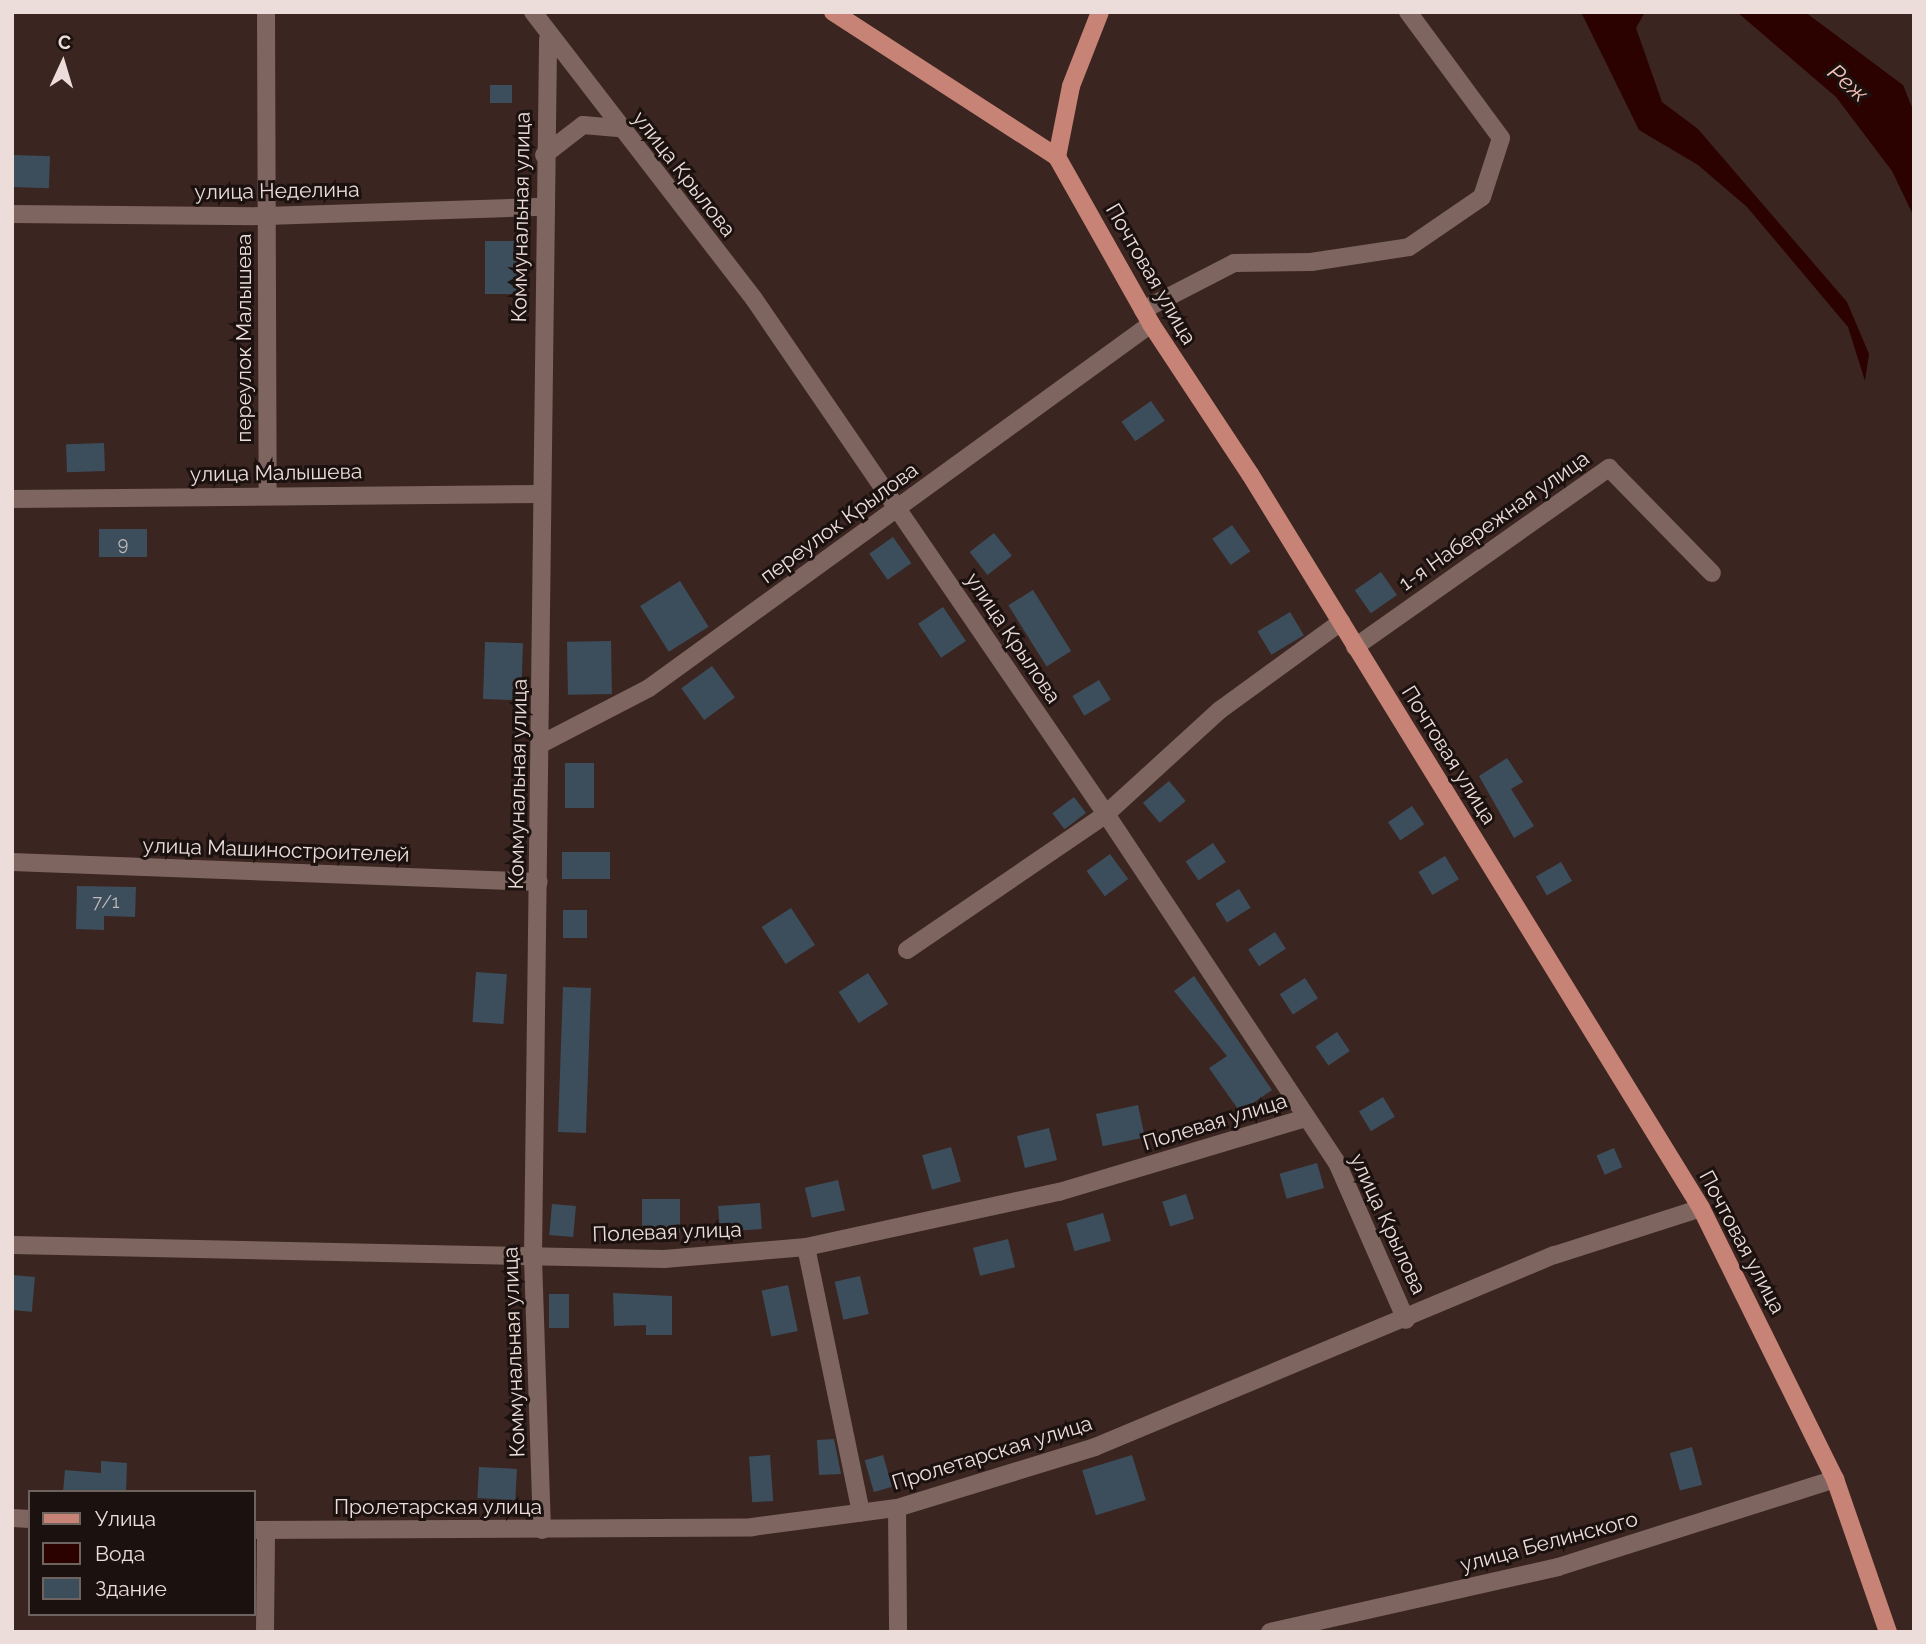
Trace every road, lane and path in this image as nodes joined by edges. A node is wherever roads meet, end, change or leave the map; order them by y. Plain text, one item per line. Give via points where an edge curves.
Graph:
1 (265, 12) edge
2 (533, 12) edge
3 (833, 12) edge
4 (1100, 12) edge
5 (1408, 12) edge
6 (548, 39) junction
7 (618, 128) junction
8 (544, 155) junction
9 (1057, 157) junction
10 (542, 207) junction
11 (12, 214) edge
12 (266, 216) junction
13 (1147, 317) junction
14 (541, 494) junction
15 (268, 495) junction
16 (12, 499) edge
17 (897, 509) junction
18 (1712, 573) dead end
19 (1342, 622) junction
20 (1355, 647) junction
21 (543, 743) junction
22 (1107, 814) junction
23 (12, 862) edge
24 (539, 881) junction
25 (907, 950) dead end
26 (1306, 1118) junction
27 (1701, 1208) junction
28 (12, 1245) edge
29 (806, 1247) junction
30 (533, 1256) junction
31 (1406, 1320) junction
32 (1835, 1479) junction
33 (897, 1507) junction
34 (861, 1512) junction
35 (260, 1530) edge
36 (542, 1530) junction
37 (265, 1632) edge
38 (898, 1632) edge
39 (1270, 1632) edge
40 (1888, 1632) edge

1 - 12 street, переулок Малышева
2 - 6 street, улица Крылова
3 - 9 main road, Почтовая улица
4 - 9 main road via 1071,86
5 - 13 street, переулок Крылова via 1501,138 1482,197 1409,247 1311,262 1234,263
6 - 7 street, улица Крылова
6 - 8 street, Коммунальная улица
7 - 8 street via 583,125
7 - 17 street, улица Крылова via 754,299
8 - 10 street, Коммунальная улица
9 - 13 main road, Почтовая улица
10 - 12 street, улица Неделина
10 - 14 street, Коммунальная улица
11 - 12 street, улица Неделина
12 - 15 street, переулок Малышева
13 - 17 street, переулок Крылова
13 - 19 main road, Почтовая улица
14 - 15 street, улица Малышева
14 - 21 street, Коммунальная улица
15 - 16 street, улица Малышева
17 - 21 street, переулок Крылова via 649,688
17 - 22 street, улица Крылова
18 - 20 street, 1-я Набережная улица via 1609,468
19 - 20 main road, Почтовая улица
19 - 22 street via 1220,710
20 - 27 main road, Почтовая улица
21 - 24 street, Коммунальная улица
22 - 25 street
22 - 26 street, улица Крылова
23 - 24 street, улица Машиностроителей
24 - 30 street, Коммунальная улица
26 - 29 street, Полевая улица via 1059,1192
26 - 31 street, улица Крылова via 1338,1165
27 - 31 street, Пролетарская улица via 1555,1255
27 - 32 main road, Почтовая улица
28 - 30 street, Полевая улица
29 - 30 street, Полевая улица via 664,1259
29 - 34 street
30 - 36 street, Коммунальная улица
31 - 33 street, Пролетарская улица via 1095,1447
32 - 39 street, улица Белинского via 1559,1567
32 - 40 main road, Почтовая улица
33 - 34 street, Пролетарская улица
33 - 38 street
34 - 36 street, Пролетарская улица via 752,1527
35 - 36 street, Пролетарская улица
35 - 37 street

